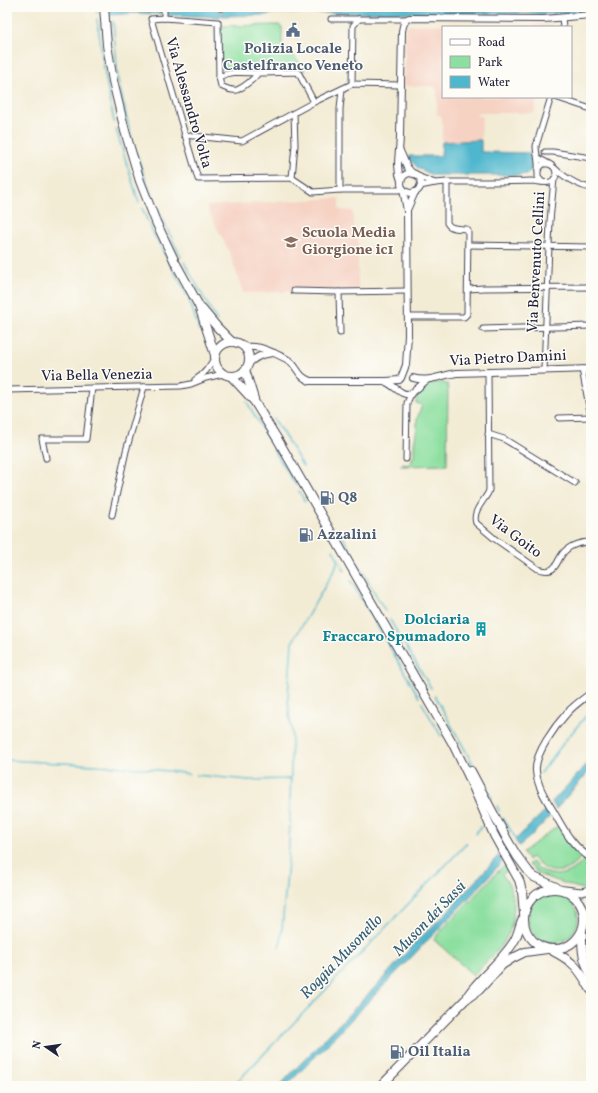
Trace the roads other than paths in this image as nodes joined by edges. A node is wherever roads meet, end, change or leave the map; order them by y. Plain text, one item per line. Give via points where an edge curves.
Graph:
1 (164, 7) edge
2 (104, 11) edge
3 (589, 14) edge
4 (164, 16) junction
5 (408, 18) junction
6 (562, 18) junction
7 (331, 19) dead end
8 (359, 19) junction
9 (563, 26) edge
10 (258, 73) junction
11 (219, 77) junction
12 (352, 84) junction
13 (401, 86) junction
14 (342, 89) junction
15 (550, 98) edge
16 (558, 98) edge
17 (314, 102) junction
18 (591, 109) edge
19 (294, 113) junction
20 (184, 135) junction
21 (399, 149) junction
22 (545, 152) dead end
23 (538, 157) junction
24 (591, 158) edge
25 (548, 164) junction
26 (555, 169) junction
27 (538, 171) junction
28 (415, 175) junction
29 (292, 178) junction
30 (567, 178) junction
31 (554, 179) junction
32 (446, 182) junction
33 (526, 182) junction
34 (542, 182) junction
35 (435, 183) junction
36 (401, 186) junction
37 (420, 186) junction
38 (591, 188) edge
39 (340, 190) junction
40 (415, 192) junction
41 (407, 211) junction
42 (468, 245) junction
43 (549, 246) junction
44 (591, 247) edge
45 (547, 287) junction
46 (591, 287) edge
47 (468, 289) junction
48 (294, 291) dead end
49 (407, 291) junction
50 (339, 292) junction
51 (199, 306) junction
52 (408, 317) junction
53 (591, 326) edge
54 (545, 327) junction
55 (483, 329) dead end
56 (340, 332) dead end
57 (232, 342) junction
58 (244, 347) junction
59 (274, 353) junction
60 (215, 356) junction
61 (406, 365) junction
62 (246, 368) junction
63 (582, 369) junction
64 (591, 369) edge
65 (544, 370) junction
66 (488, 373) junction
67 (227, 375) junction
68 (412, 377) junction
69 (400, 379) junction
70 (427, 380) junction
71 (385, 381) junction
72 (188, 385) junction
73 (144, 387) junction
74 (92, 388) junction
75 (7, 390) edge
76 (402, 392) junction
77 (413, 392) junction
78 (254, 402) junction
79 (407, 403) junction
80 (591, 417) edge
81 (559, 418) dead end
82 (488, 434) junction
83 (46, 458) dead end
84 (406, 459) dead end
85 (575, 483) dead end
86 (112, 515) dead end
87 (588, 542) edge
88 (591, 693) edge
89 (456, 749) junction
90 (591, 858) edge
91 (563, 890) junction
92 (591, 890) edge
93 (591, 909) edge
94 (523, 916) junction
95 (583, 926) junction
96 (549, 949) junction
97 (591, 975) edge
98 (591, 990) edge
99 (464, 1000) junction
100 (381, 1086) edge

1 - 4 street
2 - 51 main road via 113,81 124,131 140,181 156,222
3 - 6 street
4 - 11 street, Via Alessandro Volta via 218,22
4 - 20 street, Via Alessandro Volta via 151,19
5 - 6 street
5 - 8 street
5 - 13 street via 403,26
6 - 9 street
7 - 8 street
8 - 12 street via 353,26
10 - 11 street via 226,73
10 - 11 street via 236,90 221,86
10 - 17 street via 298,72
12 - 13 street
12 - 14 street
13 - 21 street
14 - 17 street
14 - 39 street
15 - 23 street via 537,143
16 - 18 street
17 - 19 street
19 - 20 street via 242,141
19 - 29 street
20 - 29 street, Via Alessandro Volta via 198,179
21 - 28 street via 404,161
21 - 36 street via 398,171
22 - 24 street
23 - 25 street
23 - 27 street
25 - 26 street
25 - 27 street via 541,166
26 - 30 street
26 - 31 street
27 - 33 street
27 - 34 street via 538,177
28 - 35 street
28 - 36 street via 404,176
28 - 37 street via 420,180
29 - 39 street via 313,192
30 - 31 street
30 - 38 street
31 - 34 street via 549,183
31 - 43 street, Via Benvenuto Cellini
32 - 33 street
32 - 35 street
32 - 42 street via 447,223 449,227 466,229
33 - 34 street
35 - 37 street
36 - 39 street
36 - 40 street via 405,191
36 - 41 street
37 - 40 street
40 - 41 street
41 - 49 street
42 - 43 street
42 - 47 street
43 - 44 street
43 - 45 street, Via Benvenuto Cellini
45 - 46 street
45 - 47 street
45 - 54 street, Via Benvenuto Cellini
47 - 52 street via 467,314 464,317
48 - 50 street
49 - 50 street
49 - 52 street
50 - 56 street
51 - 57 main road
51 - 60 main road
52 - 61 street
53 - 54 street
54 - 55 street
54 - 65 street, Via Benvenuto Cellini
57 - 58 main road
57 - 60 main road via 221,345
58 - 59 street via 265,349
58 - 62 main road via 248,354
59 - 62 street via 260,356
59 - 71 street via 290,362 302,377 310,381
60 - 67 main road via 216,367
60 - 72 street via 203,375
61 - 68 street
61 - 69 street
62 - 67 main road via 236,375
62 - 78 main road
63 - 64 street, Via Pietro Damini
63 - 65 street, Via Pietro Damini
63 - 80 street
65 - 66 street, Via Pietro Damini
66 - 70 street, Via Pietro Damini via 446,374
66 - 82 street, Via Goito
67 - 72 street, Via Bella Venezia via 206,378
67 - 78 main road
68 - 69 street
68 - 70 street
68 - 77 street via 416,383
69 - 71 street
69 - 76 street via 398,384
70 - 77 street
71 - 76 street
72 - 73 street, Via Bella Venezia
73 - 74 street, Via Bella Venezia
73 - 86 street
74 - 75 street, Via Bella Venezia
74 - 83 street via 86,439 42,439
76 - 77 street
76 - 79 street
77 - 79 street
78 - 89 main road
79 - 84 street
80 - 81 street
82 - 85 street via 504,439
82 - 87 street, Via Goito via 488,493 476,513 476,523 508,549 542,571 555,567 567,549
88 - 90 street via 567,713 538,757 535,769 537,780 574,845
89 - 91 main road via 475,778 508,841 529,872 534,877
89 - 94 main road via 490,827 519,880
91 - 92 main road
91 - 94 main road via 549,889 537,893 528,902
91 - 95 main road via 572,894 579,902 584,912
93 - 95 main road
94 - 96 main road via 530,937 538,945
94 - 99 main road via 511,946 475,984
95 - 96 main road via 578,937 566,947
95 - 97 main road via 582,950
96 - 98 main road via 577,967
96 - 99 main road via 525,952 513,958 502,965 479,990
99 - 100 main road

